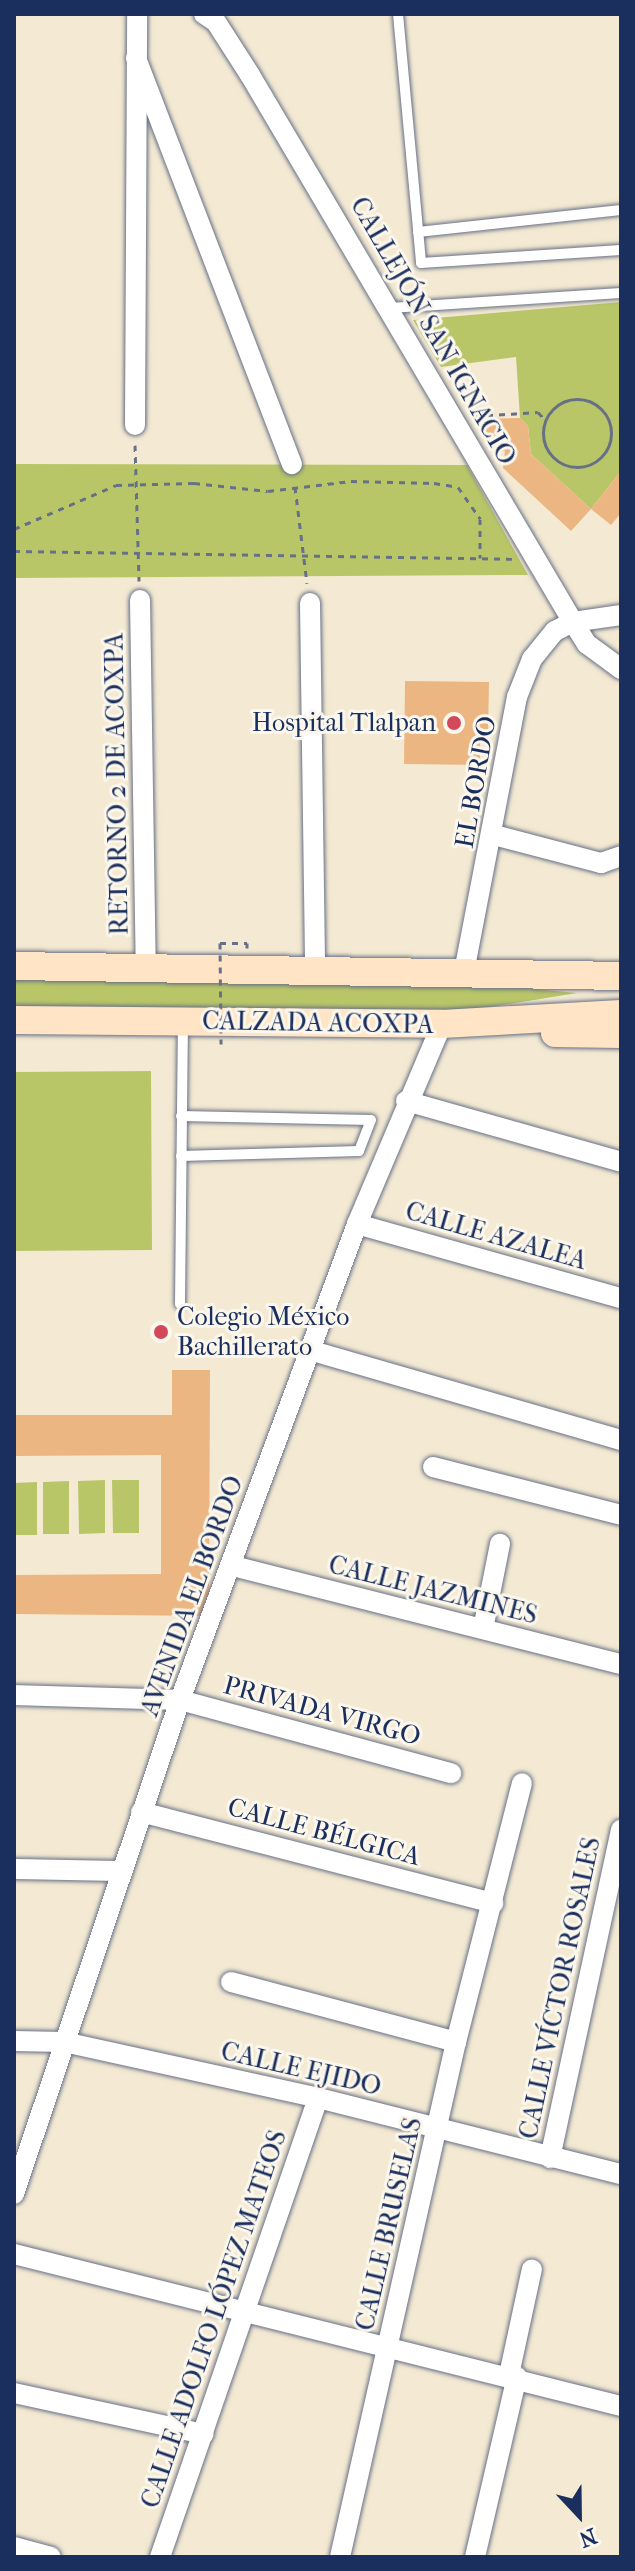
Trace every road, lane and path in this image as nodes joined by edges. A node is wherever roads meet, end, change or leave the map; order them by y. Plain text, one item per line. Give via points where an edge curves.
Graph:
1 (137, 14) edge
2 (204, 14) edge
3 (398, 14) edge
4 (136, 58) junction
5 (621, 210) edge
6 (418, 232) junction
7 (621, 250) edge
8 (621, 293) edge
9 (390, 308) junction
10 (453, 417) junction
11 (544, 419) junction
12 (135, 425) joint
13 (292, 464) joint
14 (137, 486) junction
15 (295, 487) junction
16 (14, 529) edge
17 (14, 550) edge
18 (138, 550) junction
19 (303, 553) junction
20 (480, 558) junction
21 (536, 559) junction
22 (140, 600) joint
23 (310, 603) joint
24 (621, 615) edge
25 (573, 622) junction
26 (621, 669) edge
27 (494, 835) junction
28 (621, 856) edge
29 (220, 943) dead end
30 (621, 958) edge
31 (14, 966) edge
32 (146, 967) junction
33 (315, 967) junction
34 (464, 972) junction
35 (621, 976) edge
36 (621, 1014) edge
37 (14, 1020) edge
38 (183, 1021) junction
39 (503, 1023) junction
40 (442, 1024) junction
41 (621, 1034) edge
42 (221, 1044) dead end
43 (406, 1101) junction
44 (181, 1116) junction
45 (181, 1156) junction
46 (621, 1162) edge
47 (357, 1224) junction
48 (621, 1298) edge
49 (180, 1304) dead end
50 (309, 1350) junction
51 (621, 1440) edge
52 (433, 1467) dead end
53 (621, 1515) edge
54 (500, 1544) dead end
55 (233, 1566) junction
56 (483, 1629) junction
57 (621, 1664) edge
58 (14, 1695) edge
59 (180, 1700) junction
60 (451, 1773) dead end
61 (522, 1783) dead end
62 (141, 1812) junction
63 (621, 1830) edge
64 (14, 1869) edge
65 (121, 1871) junction
66 (493, 1903) junction
67 (231, 1982) dead end
68 (14, 2041) edge
69 (64, 2042) junction
70 (456, 2042) junction
71 (318, 2098) junction
72 (439, 2129) junction
73 (550, 2158) junction
74 (621, 2174) edge
75 (14, 2194) edge
76 (14, 2254) edge
77 (532, 2269) dead end
78 (247, 2314) junction
79 (386, 2348) junction
80 (513, 2376) junction
81 (14, 2393) edge
82 (621, 2406) edge
83 (204, 2434) junction
84 (14, 2547) edge
85 (51, 2557) edge
86 (160, 2557) edge
87 (340, 2557) edge
88 (475, 2557) edge

1 - 4 street
2 - 9 street, CALLEJÓN SAN IGNACIO via 216,22 250,75
3 - 6 lane
4 - 12 street
4 - 13 street
5 - 6 lane
6 - 7 lane via 421,263
8 - 9 lane
9 - 10 street, CALLEJÓN SAN IGNACIO
10 - 11 path via 538,412
10 - 21 street, CALLEJÓN SAN IGNACIO
11 - 11 path via 545,449 564,467 595,464 611,442 607,415 588,400 562,401
12 - 14 path
13 - 15 path
14 - 15 path
14 - 16 path via 116,485
14 - 18 path
15 - 19 path
15 - 20 path via 351,481 458,487 480,519
17 - 18 path
18 - 19 path
18 - 22 path
19 - 20 path
19 - 23 path
20 - 21 path
21 - 25 street, CALLEJÓN SAN IGNACIO
22 - 32 street, RETORNO 2 DE ACOXPA
23 - 33 street
24 - 25 street
25 - 26 street, CALLEJÓN SAN IGNACIO via 587,644
25 - 27 street, EL BORDO via 555,631 532,659 517,697
27 - 28 street via 601,863
27 - 34 street, EL BORDO
29 - 42 path, bridge
30 - 34 main road via 539,959
31 - 32 main road, CALZADA ACOXPA
32 - 33 main road, CALZADA ACOXPA
33 - 34 main road, CALZADA ACOXPA
34 - 35 main road, CALZADA ACOXPA
36 - 39 main road, CALZADA ACOXPA
37 - 38 main road, CALZADA ACOXPA
38 - 40 main road, CALZADA ACOXPA
38 - 44 lane
39 - 40 main road, CALZADA ACOXPA
39 - 41 main road via 558,1034
40 - 43 street, AVENIDA EL BORDO
43 - 46 street
43 - 47 street, AVENIDA EL BORDO
44 - 45 lane
44 - 45 lane via 371,1120 359,1151
45 - 49 lane
47 - 48 street, CALLE AZALEA
47 - 50 street, AVENIDA EL BORDO
50 - 51 street
50 - 55 street, AVENIDA EL BORDO
52 - 53 street
54 - 56 street
55 - 56 street, CALLE JAZMINES
55 - 59 street, AVENIDA EL BORDO
56 - 57 street, CALLE JAZMINES
58 - 59 street, PRIVADA VIRGO
59 - 60 street, PRIVADA VIRGO
59 - 62 street, AVENIDA EL BORDO
61 - 66 street, CALLE BRUSELAS
62 - 65 street, AVENIDA EL BORDO
62 - 66 street, CALLE BÉLGICA
63 - 73 street, CALLE VÍCTOR ROSALES
64 - 65 street
65 - 69 street, AVENIDA EL BORDO
66 - 70 street, CALLE BRUSELAS
67 - 70 street
68 - 69 street, CALLE EJIDO
69 - 71 street, CALLE EJIDO
69 - 75 street, AVENIDA EL BORDO
70 - 72 street, CALLE BRUSELAS
71 - 72 street, CALLE EJIDO
71 - 78 street, CALLE ADOLFO LÓPEZ MATEOS
72 - 73 street, CALLE EJIDO
72 - 79 street, CALLE BRUSELAS
73 - 74 street, CALLE EJIDO
76 - 78 street
77 - 80 street
78 - 79 street
78 - 83 street, CALLE ADOLFO LÓPEZ MATEOS
79 - 80 street
79 - 87 street, CALLE BRUSELAS
80 - 82 street
80 - 88 street
81 - 83 street
83 - 86 street, CALLE ADOLFO LÓPEZ MATEOS
84 - 85 street

